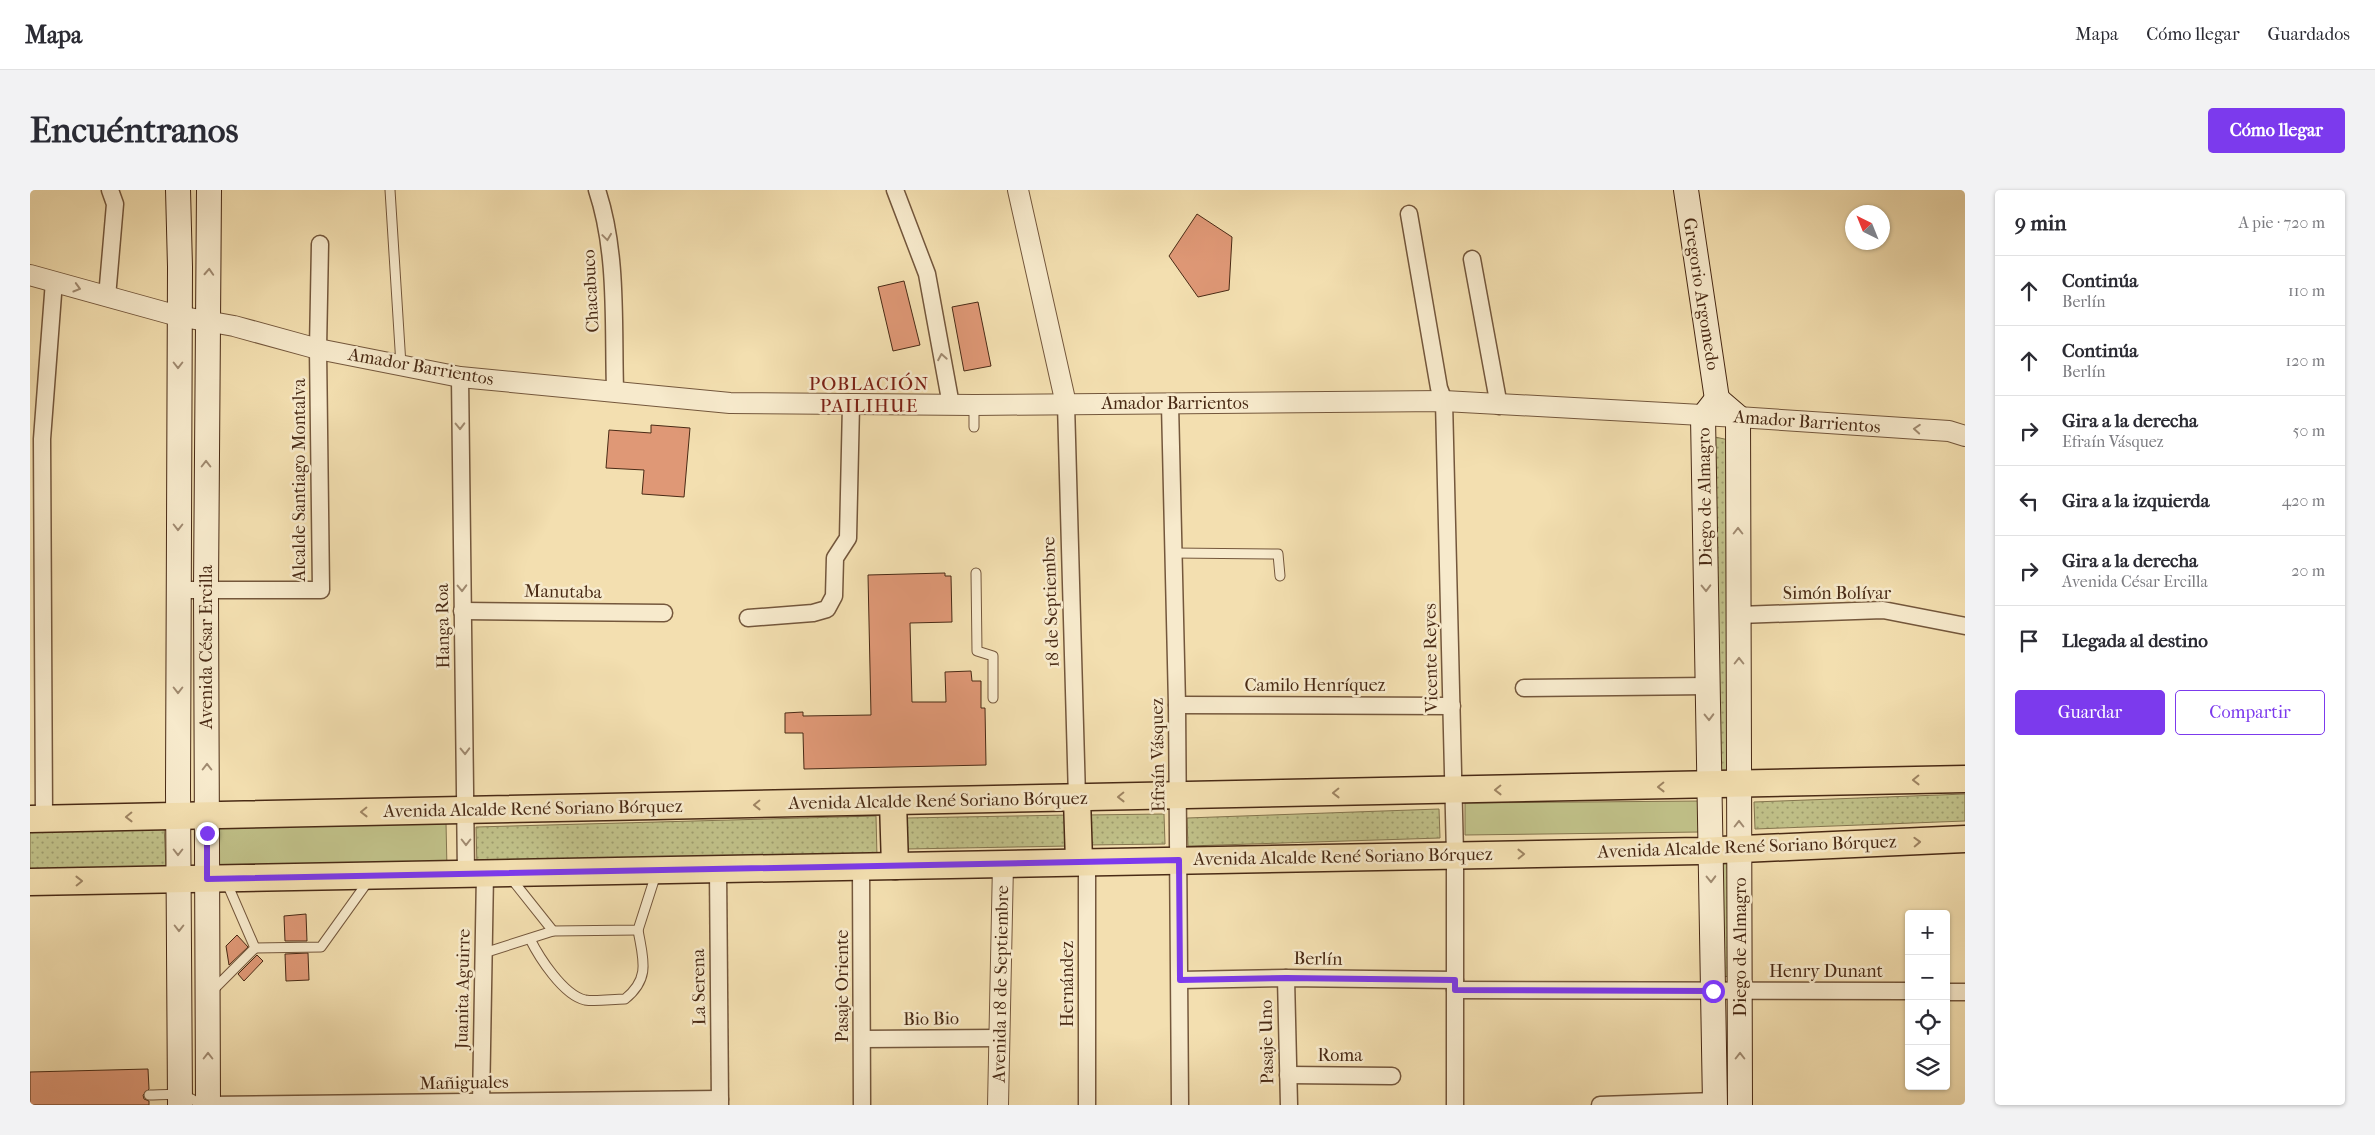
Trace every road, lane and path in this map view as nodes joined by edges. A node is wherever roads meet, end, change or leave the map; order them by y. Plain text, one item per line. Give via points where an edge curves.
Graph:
1 (110, 190) edge
2 (178, 190) edge
3 (209, 190) edge
4 (390, 190) edge
5 (597, 190) edge
6 (895, 190) edge
7 (1018, 190) edge
8 (1686, 190) edge
9 (1409, 214) dead end
10 (320, 244) dead end
11 (1472, 258) dead end
12 (30, 275) edge
13 (54, 281) junction
14 (106, 296) junction
15 (178, 316) junction
16 (207, 321) junction
17 (318, 349) junction
18 (401, 365) junction
19 (460, 377) junction
20 (615, 390) junction
21 (1444, 401) junction
22 (1066, 404) junction
23 (1170, 404) junction
24 (851, 405) junction
25 (951, 405) junction
26 (974, 405) junction
27 (1499, 406) junction
28 (1710, 408) junction
29 (1738, 417) junction
30 (974, 427) dead end
31 (1965, 436) edge
32 (1173, 553) junction
33 (976, 573) dead end
34 (1280, 576) dead end
35 (206, 589) junction
36 (178, 590) junction
37 (462, 611) junction
38 (664, 613) dead end
39 (1707, 615) junction
40 (1739, 615) junction
41 (748, 618) dead end
42 (1965, 626) edge
43 (1708, 686) junction
44 (1524, 688) dead end
45 (993, 698) dead end
46 (1177, 705) junction
47 (1452, 706) junction
48 (1965, 779) edge
49 (1739, 785) junction
50 (1710, 786) junction
51 (1454, 791) junction
52 (1178, 796) junction
53 (1077, 798) junction
54 (893, 802) junction
55 (466, 810) junction
56 (178, 816) junction
57 (207, 816) junction
58 (37, 819) edge
59 (1965, 840) edge
60 (1739, 849) junction
61 (1711, 850) junction
62 (1455, 855) junction
63 (1179, 860) junction
64 (1083, 862) junction
65 (1003, 864) junction
66 (861, 866) junction
67 (895, 866) junction
68 (718, 869) junction
69 (658, 870) junction
70 (486, 873) junction
71 (372, 876) junction
72 (178, 879) junction
73 (216, 879) junction
74 (30, 882) edge
75 (638, 930) junction
76 (553, 932) junction
77 (530, 939) junction
78 (255, 948) junction
79 (484, 953) junction
80 (1286, 978) junction
81 (1180, 980) junction
82 (1455, 985) junction
83 (1713, 991) junction
84 (1740, 991) junction
85 (1905, 991) edge
86 (1950, 992) edge
87 (1965, 992) edge
88 (208, 995) junction
89 (1000, 1038) junction
90 (863, 1040) junction
91 (1288, 1075) junction
92 (1392, 1076) dead end
93 (149, 1095) dead end
94 (186, 1101) edge
95 (720, 1102) edge
96 (1715, 1103) edge
97 (481, 1104) edge
98 (208, 1105) edge
99 (862, 1105) edge
100 (998, 1105) edge
101 (1087, 1105) edge
102 (1180, 1105) edge
103 (1289, 1105) edge
104 (1456, 1105) edge
105 (1600, 1105) edge
106 (1740, 1105) edge

1 - 14 street via 115,204
2 - 15 main road, Avenida César Ercilla
16 -> 3 main road, Avenida César Ercilla
4 - 18 lane
5 -> 20 street, Chacabuco via 609,246
25 -> 6 street via 927,274
7 - 22 street
8 - 28 main road, Gregorio Argomedo
9 - 21 street, Vicente Reyes via 1439,388
10 - 17 street
11 - 27 street
12 - 13 street, Amador Barrientos
13 -> 14 street, Amador Barrientos
13 - 58 street via 42,439
14 - 15 street, Amador Barrientos
15 - 16 street, Amador Barrientos
15 -> 36 main road, Avenida César Ercilla
16 - 17 street, Amador Barrientos
35 -> 16 main road, Avenida César Ercilla
17 - 18 street, Amador Barrientos
17 - 35 street, Alcalde Santiago Montalva via 321,590
18 - 19 street, Amador Barrientos
19 - 20 street, Amador Barrientos
19 -> 37 street, Hanga Roa
20 - 24 street, Amador Barrientos via 730,402
21 - 23 street, Amador Barrientos
21 - 27 street, Amador Barrientos
21 - 47 street, Vicente Reyes
22 - 23 street, Amador Barrientos
22 - 26 street, Amador Barrientos
22 - 53 street, 18 de Septiembre
23 - 32 street, Efraín Vásquez
24 - 25 street, Amador Barrientos
24 - 41 street via 848,538 835,558 834,596 827,609 813,613
25 - 26 street, Amador Barrientos
26 - 30 lane
27 - 28 street, Amador Barrientos
28 - 29 main road, Diego de Almagro
28 -> 39 main road, Diego de Almagro
31 -> 29 street, Amador Barrientos via 1949,432
40 -> 29 main road, Diego de Almagro
32 - 34 lane via 1278,554
32 - 46 street, Efraín Vásquez
33 - 45 lane via 977,651 993,656
35 - 36 street, Alcalde Santiago Montalva
57 -> 35 main road, Avenida César Ercilla
36 -> 56 main road, Avenida César Ercilla
37 - 38 street, Manutaba
37 -> 55 street, Hanga Roa
39 - 40 main road
39 - 43 main road, Diego de Almagro
40 - 42 street, Simón Bolívar via 1883,610
49 -> 40 main road, Diego de Almagro
43 - 44 street
43 -> 50 main road, Diego de Almagro
46 - 47 street, Camilo Henríquez
46 - 52 street, Efraín Vásquez
47 - 51 street, Vicente Reyes
48 -> 49 main road, Avenida Alcalde René Soriano Bórquez
49 - 50 main road, Avenida Alcalde René Soriano Bórquez
60 -> 49 main road, Diego de Almagro
50 -> 51 main road, Avenida Alcalde René Soriano Bórquez
50 - 61 main road, Diego de Almagro
51 -> 52 main road, Avenida Alcalde René Soriano Bórquez
51 - 62 street, Vicente Reyes
52 -> 53 main road, Avenida Alcalde René Soriano Bórquez
52 - 63 street, Efraín Vásquez
53 - 54 main road, Avenida Alcalde René Soriano Bórquez
53 - 64 main road
54 -> 55 main road, Avenida Alcalde René Soriano Bórquez
54 - 67 main road
55 -> 57 main road, Avenida Alcalde René Soriano Bórquez
55 -> 70 street, Hanga Roa
56 - 57 main road, Avenida Alcalde René Soriano Bórquez
56 -> 58 main road, Avenida Alcalde René Soriano Bórquez
56 -> 72 main road, Avenida César Ercilla
57 - 73 main road, Avenida César Ercilla
60 -> 59 main road, Avenida Alcalde René Soriano Bórquez
60 - 61 main road, Avenida Alcalde René Soriano Bórquez
60 - 84 main road, Diego de Almagro
62 -> 61 main road, Avenida Alcalde René Soriano Bórquez
61 -> 83 main road, Diego de Almagro
62 - 63 main road, Avenida Alcalde René Soriano Bórquez
62 - 82 street, Vicente Reyes
63 - 64 main road, Avenida Alcalde René Soriano Bórquez
63 - 81 street, Efraín Vásquez
64 - 65 main road, Avenida Alcalde René Soriano Bórquez
64 - 101 street, Hernández
65 - 67 main road, Avenida Alcalde René Soriano Bórquez
65 - 89 street, Avenida 18 de Septiembre
66 - 67 main road, Avenida Alcalde René Soriano Bórquez
66 - 68 main road, Avenida Alcalde René Soriano Bórquez
66 - 90 street, Pasaje Oriente
68 - 69 main road, Avenida Alcalde René Soriano Bórquez
68 - 95 street, La Serena
69 - 70 main road, Avenida Alcalde René Soriano Bórquez
69 - 75 lane
70 - 71 main road, Avenida Alcalde René Soriano Bórquez
70 - 76 lane
70 - 79 street, Juanita Aguirre
71 - 73 main road, Avenida Alcalde René Soriano Bórquez
71 - 78 lane via 321,947
72 - 73 main road, Avenida Alcalde René Soriano Bórquez
74 -> 72 main road, Avenida Alcalde René Soriano Bórquez
72 -> 94 main road, Avenida César Ercilla
73 - 78 lane
73 - 88 main road, Avenida César Ercilla
75 - 76 lane
75 - 77 lane via 645,968 637,987 624,999 584,1000 546,968
76 - 77 lane
77 - 79 lane
78 - 88 lane
79 - 97 street, Juanita Aguirre
80 - 81 street, Berlín
80 - 82 street, Berlín
80 - 91 street, Pasaje Uno
81 - 102 street, Efraín Vásquez
82 - 83 street, Berlín
82 - 104 street, Vicente Reyes
83 - 84 street, Henry Dunant
83 - 96 main road, Diego de Almagro
84 - 85 street, Henry Dunant
106 -> 84 main road, Diego de Almagro
86 - 87 street
98 -> 88 main road, Avenida César Ercilla
89 - 90 street, Bio Bio
89 - 100 street, Avenida 18 de Septiembre
90 - 99 street, Pasaje Oriente
91 - 92 street, Roma
91 - 103 street, Pasaje Uno
93 - 94 lane
95 - 97 street, Mañiguales
96 - 105 street
97 - 98 street, Mañiguales

